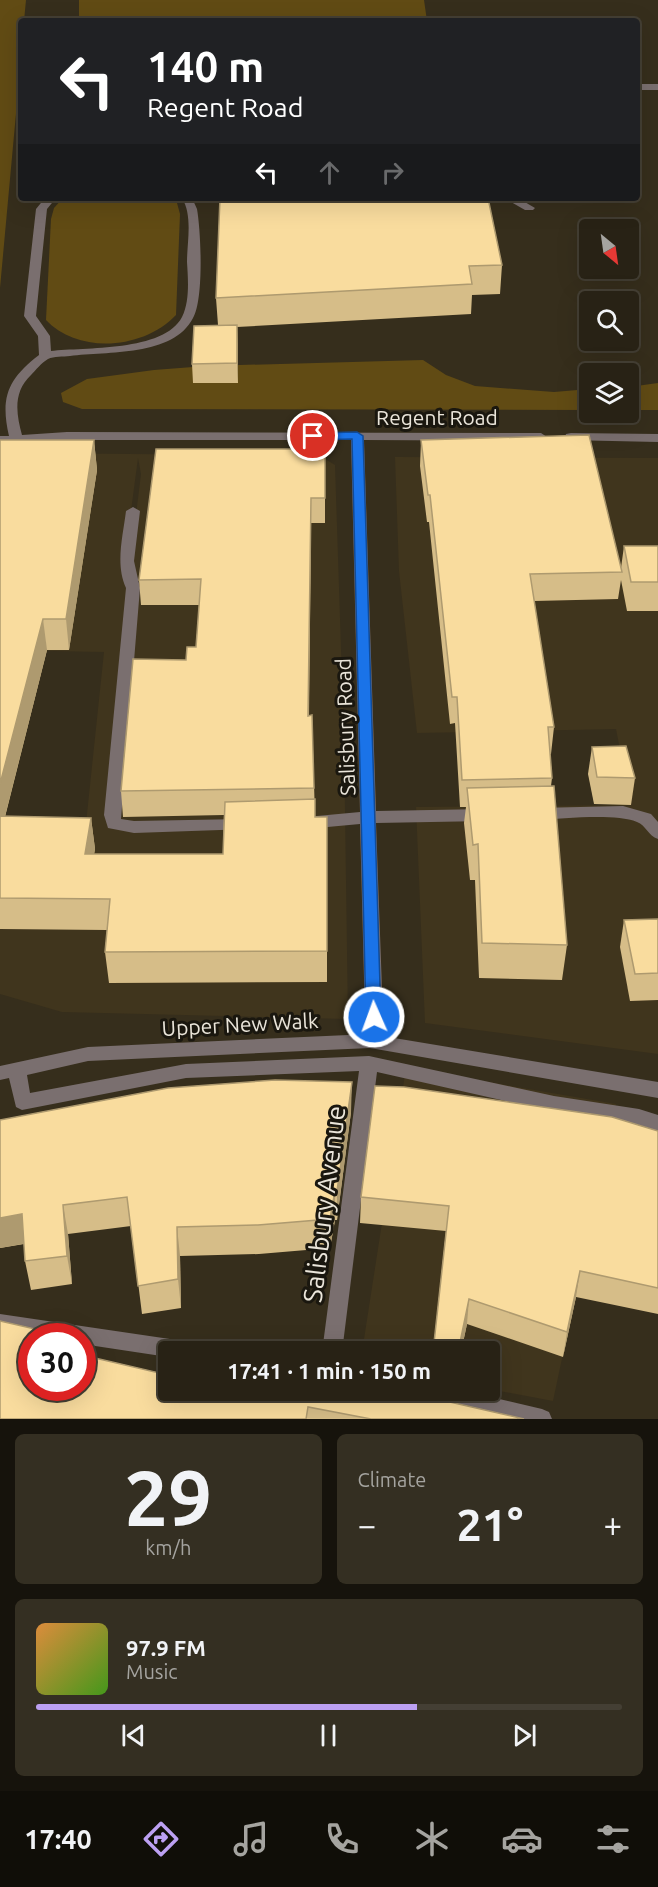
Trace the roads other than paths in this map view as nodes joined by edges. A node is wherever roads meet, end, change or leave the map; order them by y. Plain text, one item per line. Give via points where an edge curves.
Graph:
1 (640, 87) edge
2 (658, 87) edge
3 (49, 201) edge
4 (190, 201) edge
5 (515, 201) edge
6 (529, 208) dead end
7 (45, 356) junction
8 (357, 436) junction
9 (16, 438) junction
10 (658, 438) edge
11 (0, 440) edge
12 (133, 511) dead end
13 (368, 817) junction
14 (261, 824) edge
15 (296, 824) edge
16 (658, 833) edge
17 (374, 1017) dead end
18 (369, 1063) junction
19 (5, 1072) edge
20 (658, 1090) edge
21 (658, 1123) edge
22 (0, 1323) edge
23 (333, 1341) edge
24 (158, 1346) edge
25 (326, 1401) edge
26 (464, 1401) edge
27 (324, 1419) edge
28 (542, 1419) edge

1 - 2 street
3 - 7 street via 42,209 30,316 44,336
4 - 7 street via 193,257 191,310 186,321 162,339 126,350
5 - 6 street
7 - 9 street via 20,379 11,394 9,409
8 - 9 street, Regent Road
8 - 10 street, Regent Road
8 - 13 street, Salisbury Road
9 - 11 street, Regent Road
12 - 14 street via 128,581 133,588 114,824
13 - 15 street
13 - 16 street via 623,812 645,818
13 - 17 street, Salisbury Road
18 - 19 street via 186,1071 22,1102
18 - 21 street
18 - 23 street, Salisbury Avenue
19 - 20 street, Upper New Walk via 88,1054 370,1041
22 - 24 street
25 - 27 street
26 - 28 street

